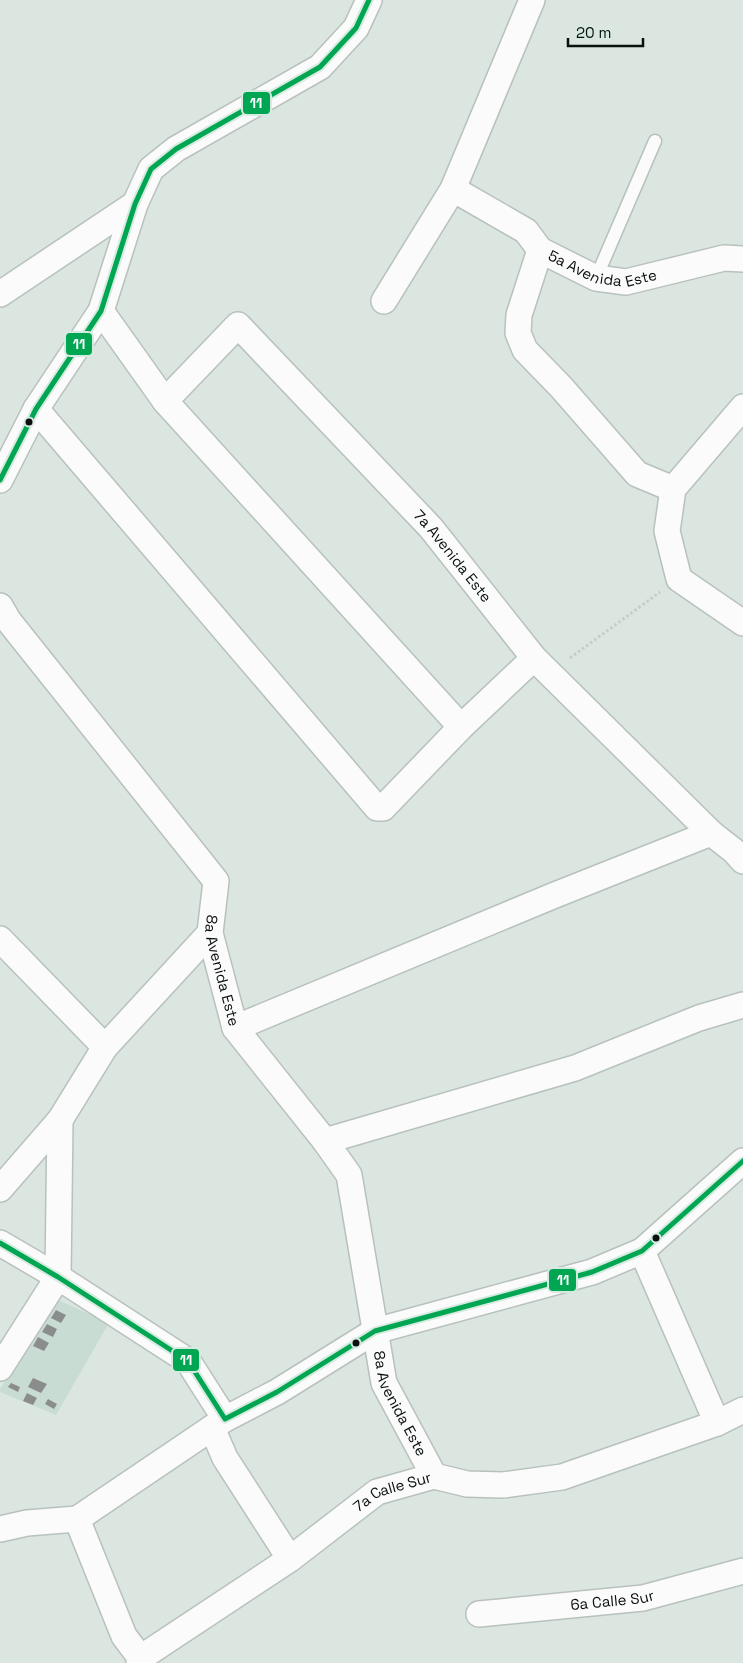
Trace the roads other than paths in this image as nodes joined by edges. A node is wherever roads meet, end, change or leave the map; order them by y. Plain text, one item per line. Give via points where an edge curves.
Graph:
1 (369, 0) edge
2 (532, 0) edge
3 (655, 141) dead end
4 (453, 190) junction
5 (134, 204) junction
6 (540, 250) junction
7 (743, 259) edge
8 (596, 278) junction
9 (0, 294) edge
10 (384, 301) dead end
11 (101, 311) junction
12 (165, 401) junction
13 (743, 407) edge
14 (36, 409) junction
15 (0, 480) edge
16 (673, 489) junction
17 (0, 606) edge
18 (743, 623) edge
19 (542, 666) junction
20 (461, 727) junction
21 (711, 833) junction
22 (740, 851) edge
23 (210, 933) junction
24 (0, 939) edge
25 (743, 1005) edge
26 (235, 1028) junction
27 (105, 1047) junction
28 (60, 1120) junction
29 (325, 1141) junction
30 (743, 1161) edge
31 (0, 1189) edge
32 (0, 1243) edge
33 (642, 1251) junction
34 (58, 1277) junction
35 (375, 1331) junction
36 (0, 1368) edge
37 (743, 1410) edge
38 (717, 1423) junction
39 (219, 1424) junction
40 (434, 1476) junction
41 (85, 1514) junction
42 (0, 1529) edge
43 (290, 1559) junction
44 (743, 1571) edge
45 (479, 1614) dead end
46 (140, 1661) edge

1 - 5 street via 356,28 320,67 176,149 151,169
2 - 4 street
3 - 8 lane
4 - 6 street, 5a Avenida Este via 526,230
4 - 10 street
5 - 9 street
5 - 11 street
6 - 8 street, 5a Avenida Este
6 - 16 street via 519,315 518,333 525,350 637,474
7 - 8 street, 5a Avenida Este via 724,258 626,282
11 - 12 street
11 - 14 street
12 - 19 street, 7a Avenida Este via 238,325 431,528
12 - 20 street
13 - 16 street
14 - 15 street
14 - 20 street via 377,808 383,808
16 - 18 street via 666,531 678,579
17 - 23 street, 8a Avenida Este via 216,881
19 - 20 street
19 - 21 street, 7a Avenida Este
21 - 22 street, 7a Avenida Este
21 - 26 street via 555,894
23 - 26 street, 8a Avenida Este
23 - 27 street
24 - 27 street
25 - 29 street via 698,1018 575,1068
26 - 29 street, 8a Avenida Este
27 - 28 street
28 - 31 street
28 - 34 street
29 - 35 street, 8a Avenida Este via 349,1175
30 - 33 street
32 - 34 street
33 - 35 street via 592,1272
33 - 38 street
34 - 36 street
34 - 39 street via 188,1361
35 - 39 street
35 - 40 street, 8a Avenida Este via 384,1384
37 - 38 street, 7a Calle Sur
38 - 40 street, 7a Calle Sur via 562,1477 503,1485 466,1484
39 - 41 street
39 - 43 street via 225,1458
40 - 43 street, 7a Calle Sur via 377,1492
41 - 42 street
41 - 46 street via 124,1636
43 - 46 street, 7a Calle Sur
44 - 45 street, 6a Calle Sur via 643,1598

